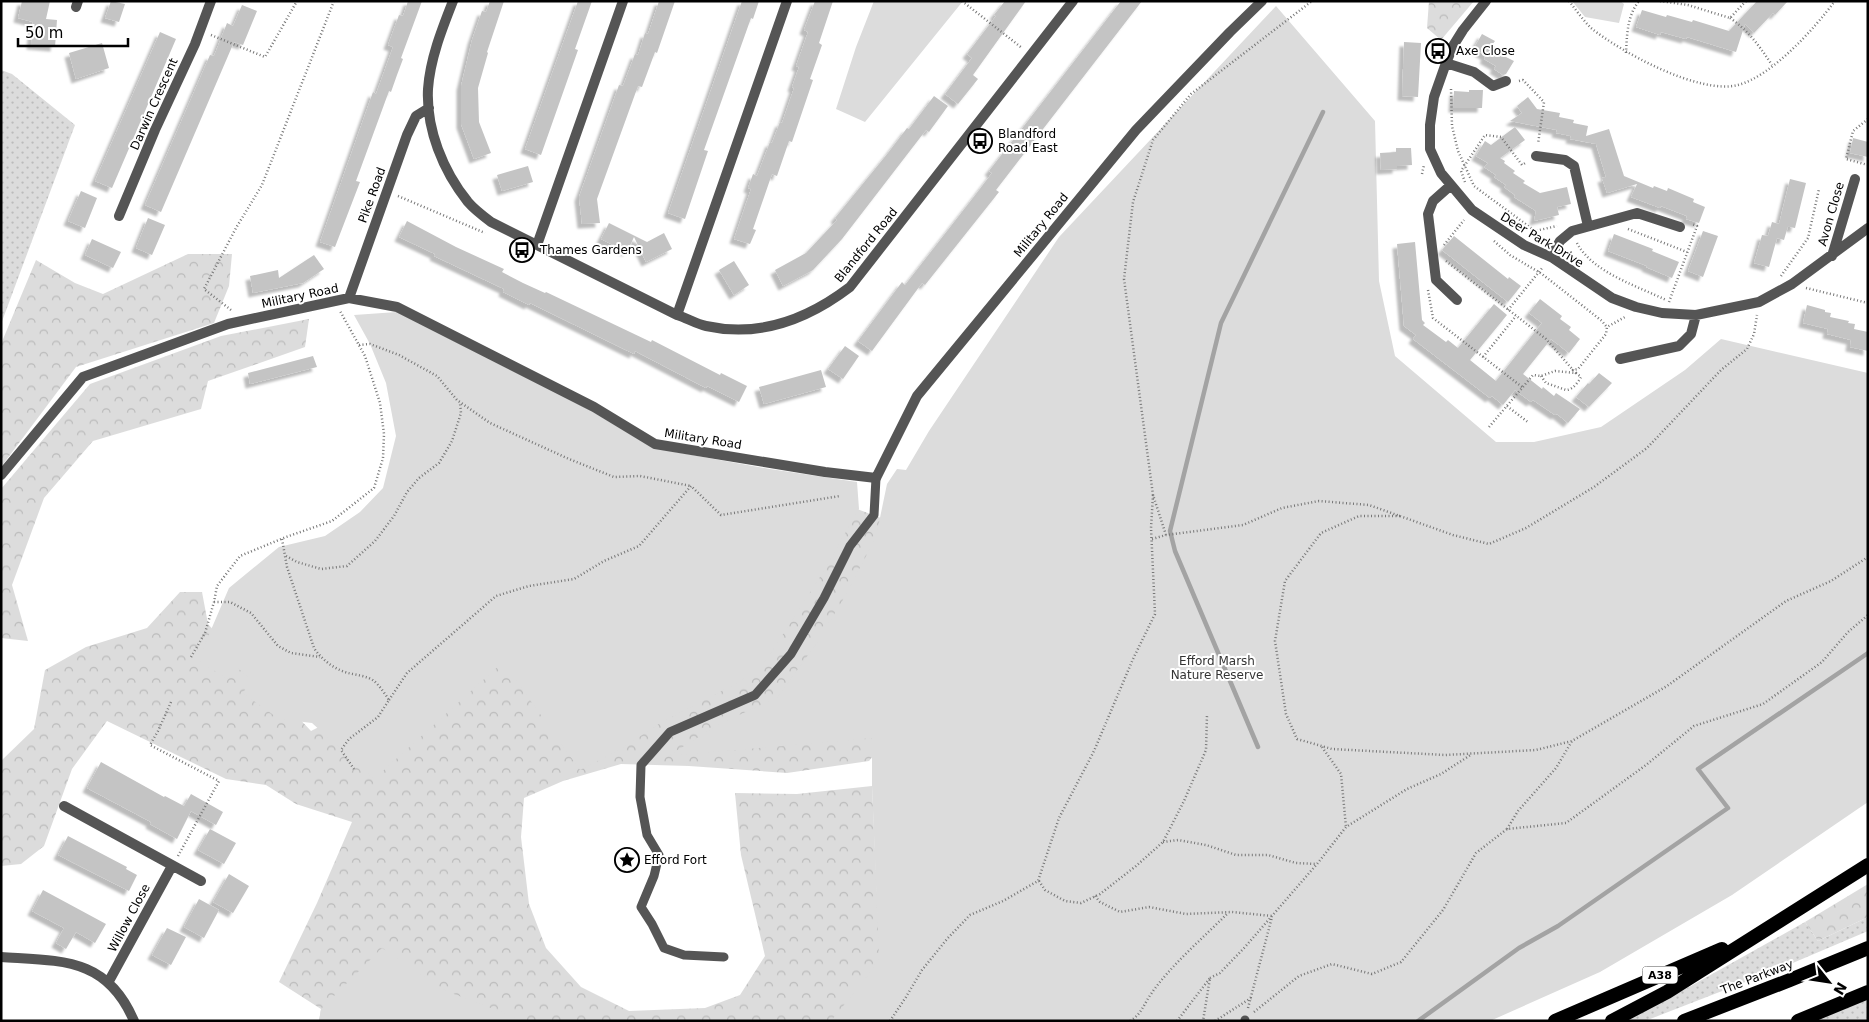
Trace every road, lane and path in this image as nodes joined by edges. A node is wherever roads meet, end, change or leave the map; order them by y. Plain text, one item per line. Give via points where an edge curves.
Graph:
1 (211, 1) edge
2 (298, 1) edge
3 (334, 1) edge
4 (453, 1) edge
5 (623, 1) edge
6 (787, 1) edge
7 (962, 1) edge
8 (1073, 1) edge
9 (1262, 1) edge
10 (1312, 1) edge
11 (1486, 1) edge
12 (1569, 1) edge
13 (1639, 1) edge
14 (1660, 1) edge
15 (1692, 1) edge
16 (1746, 1) edge
17 (1835, 1) edge
18 (1676, 2) edge
19 (1688, 5) junction
20 (1730, 18) junction
21 (200, 31) junction
22 (1626, 53) junction
23 (1031, 55) junction
24 (1446, 63) junction
25 (1457, 66) junction
26 (1772, 66) junction
27 (1506, 81) joint
28 (429, 108) junction
29 (1868, 119) edge
30 (1536, 156) junction
31 (1868, 165) edge
32 (1464, 166) junction
33 (1854, 179) dead end
34 (1453, 188) junction
35 (1819, 189) dead end
36 (387, 191) junction
37 (1472, 210) junction
38 (119, 216) dead end
39 (1621, 217) junction
40 (491, 222) junction
41 (1588, 226) junction
42 (1680, 227) dead end
43 (1868, 228) edge
44 (1572, 230) junction
45 (1488, 236) dead end
46 (537, 245) junction
47 (1440, 250) dead end
48 (1832, 256) junction
49 (1551, 257) junction
50 (1441, 258) dead end
51 (1539, 272) junction
52 (1436, 280) junction
53 (1792, 284) junction
54 (1771, 295) junction
55 (349, 298) junction
56 (1457, 300) dead end
57 (1669, 302) junction
58 (1758, 302) junction
59 (1868, 303) edge
60 (1645, 309) junction
61 (1508, 310) junction
62 (1665, 313) junction
63 (1696, 314) junction
64 (677, 315) junction
65 (1516, 316) junction
66 (245, 321) junction
67 (1607, 327) junction
68 (358, 345) junction
69 (1483, 356) junction
70 (1620, 359) dead end
71 (1575, 371) junction
72 (1541, 376) junction
73 (1522, 387) junction
74 (460, 403) junction
75 (1507, 405) junction
76 (1529, 423) dead end
77 (1489, 427) dead end
78 (1, 475) edge
79 (876, 478) junction
80 (691, 486) junction
81 (1153, 495) junction
82 (840, 496) dead end
83 (1400, 516) junction
84 (1167, 535) junction
85 (282, 539) junction
86 (1152, 539) junction
87 (285, 556) junction
88 (1868, 557) edge
89 (214, 602) junction
90 (1868, 615) edge
91 (191, 657) dead end
92 (320, 657) junction
93 (389, 700) junction
94 (171, 702) dead end
95 (1207, 716) dead end
96 (1572, 740) junction
97 (1321, 746) junction
98 (1473, 753) junction
99 (354, 769) dead end
100 (64, 806) dead end
101 (1346, 827) junction
102 (1507, 829) junction
103 (1163, 842) junction
104 (1317, 864) junction
105 (1868, 865) edge
106 (172, 866) junction
107 (201, 881) dead end
108 (1038, 881) junction
109 (1095, 896) junction
110 (1229, 912) junction
111 (1272, 916) junction
112 (1765, 930) junction
113 (1868, 948) edge
114 (1, 957) edge
115 (724, 957) dead end
116 (1210, 978) junction
117 (109, 981) junction
118 (1868, 992) edge
119 (1251, 998) junction
120 (1245, 1020) edge
121 (134, 1021) edge
122 (890, 1021) edge
123 (1130, 1021) edge
124 (1177, 1021) edge
125 (1203, 1021) edge
126 (1215, 1021) edge
127 (1555, 1021) edge
128 (1612, 1021) edge
129 (1684, 1021) edge
130 (1798, 1021) edge

1 - 21 street, Darwin Crescent
2 - 21 path via 265,57
3 - 66 path via 262,185 204,289
4 - 28 street via 432,67
5 - 46 street
6 - 64 street
7 - 23 path
8 - 23 street, Blandford Road
9 - 79 street, Military Road via 1136,130 917,396
10 - 81 path via 1191,94 1153,140 1133,202 1124,279
11 - 24 street, Deer Park Drive via 1463,30
12 - 22 path via 1590,27
13 - 22 path via 1626,34
14 - 18 path
15 - 19 path
16 - 20 path
17 - 26 path via 1794,48
18 - 19 path
19 - 20 path
20 - 26 path via 1744,28
21 - 38 street, Darwin Crescent
22 - 26 path via 1695,82 1722,86 1736,86
23 - 64 street, Blandford Road via 850,287 837,297 782,325 757,330 704,326
24 - 25 street
24 - 34 street, Deer Park Drive via 1434,97 1430,149 1441,173
25 - 27 street via 1474,72 1493,86
25 - 32 path via 1451,85 1452,126
27 - 30 path via 1522,80 1544,102
28 - 36 street, Pike Road via 416,116
28 - 40 street, Blandford Road via 434,140 449,175 469,203
29 - 31 path via 1853,132 1846,159
30 - 32 path via 1522,165 1501,137 1485,135
30 - 41 street via 1565,160 1574,166
32 - 34 path via 1461,171 1468,188
32 - 44 path via 1476,189 1535,231 1564,225
33 - 48 street, Avon Close
34 - 37 street, Deer Park Drive
34 - 52 street via 1433,201 1428,214
35 - 54 path via 1808,238 1782,273
36 - 40 path via 485,234
36 - 55 street, Pike Road
37 - 47 path
37 - 49 street, Deer Park Drive via 1524,245
39 - 41 street
39 - 42 street via 1637,213
39 - 57 path via 1621,226 1687,252
40 - 46 street, Blandford Road
41 - 44 street
43 - 48 street, Deer Park Drive
44 - 49 street via 1560,241
44 - 57 path via 1582,252 1597,265
45 - 51 path via 1510,255
46 - 64 street, Blandford Road
48 - 53 street, Deer Park Drive
49 - 60 street, Deer Park Drive via 1612,298
50 - 61 path
51 - 61 path
51 - 67 path
52 - 56 street
52 - 69 path via 1427,284 1433,318
53 - 54 street, Deer Park Drive
53 - 59 path
54 - 58 street, Deer Park Drive
55 - 66 street, Military Road
55 - 68 path via 339,312
55 - 79 street, Military Road via 397,307 594,407 655,444
57 - 62 path
58 - 63 street, Deer Park Drive
58 - 83 path via 1754,334 1747,349 1722,370 1646,448 1594,487 1526,528 1489,544
60 - 62 street, Deer Park Drive
60 - 67 path
61 - 65 path
62 - 63 street, Deer Park Drive
63 - 70 street via 1692,334 1679,346
65 - 69 path
65 - 71 path via 1546,339
66 - 78 street, Military Road via 228,324 83,377
67 - 71 path via 1606,334
68 - 74 path via 370,344 399,355 437,376
68 - 85 path via 365,356 380,403 384,434 383,458 374,488 332,521
69 - 73 path
71 - 72 path via 1555,371
71 - 72 path via 1581,377 1570,390 1546,383
72 - 73 path via 1533,375
73 - 75 path
74 - 80 path via 490,424 614,477 640,476
74 - 87 path via 461,413 452,441 439,463 419,478 375,540 347,566 321,568
75 - 76 path
75 - 77 path
79 - 115 lane via 874,515 850,546 792,654 755,695 670,732 641,765 640,797 648,834 659,855 641,907 664,948 684,954
80 - 82 path via 722,515
80 - 93 path via 639,546 574,579 529,586 496,596 407,673
81 - 84 path
81 - 86 path
83 - 84 path via 1369,505 1319,501 1282,508 1243,525
83 - 97 path via 1359,516 1321,533 1286,581 1275,641 1286,714 1297,739
84 - 86 path
85 - 87 path
85 - 89 path via 240,556 217,586
86 - 108 path via 1155,614 1132,659 1094,751 1059,818
87 - 92 path via 314,648
88 - 96 path via 1831,581 1786,601 1667,686
89 - 91 path via 205,633
89 - 92 path via 230,602 251,613 278,646 291,653
90 - 102 path via 1822,662 1763,704 1694,726 1566,823
92 - 93 path via 330,665 374,681
93 - 99 path via 378,717 349,739 341,750
94 - 106 path via 150,745 219,781
95 - 103 path via 1206,750
96 - 98 path via 1536,750
96 - 102 path via 1556,768 1518,811
97 - 98 path via 1445,755
97 - 101 path via 1340,774
98 - 101 path
100 - 106 street
101 - 104 path
102 - 120 path via 1476,853 1443,910 1402,962 1372,974 1332,964 1298,976
103 - 104 path via 1178,840 1236,855 1268,855 1296,863
103 - 109 path
104 - 111 path
105 - 112 highway, A38
106 - 107 street
106 - 117 street, Willow Close
108 - 109 path via 1065,901 1081,903
108 - 122 path via 970,915 922,970
109 - 110 path via 1120,912 1149,907 1186,914
110 - 111 path
110 - 123 path via 1163,979 1137,1017
111 - 116 path via 1220,973
111 - 119 path
112 - 127 highway, A38
112 - 128 highway, A38 via 1666,992
113 - 129 highway, The Parkway
114 - 117 street via 60,961 87,968
116 - 124 path
116 - 125 path
117 - 121 street via 127,1003
118 - 130 highway
119 - 120 path
119 - 126 path

